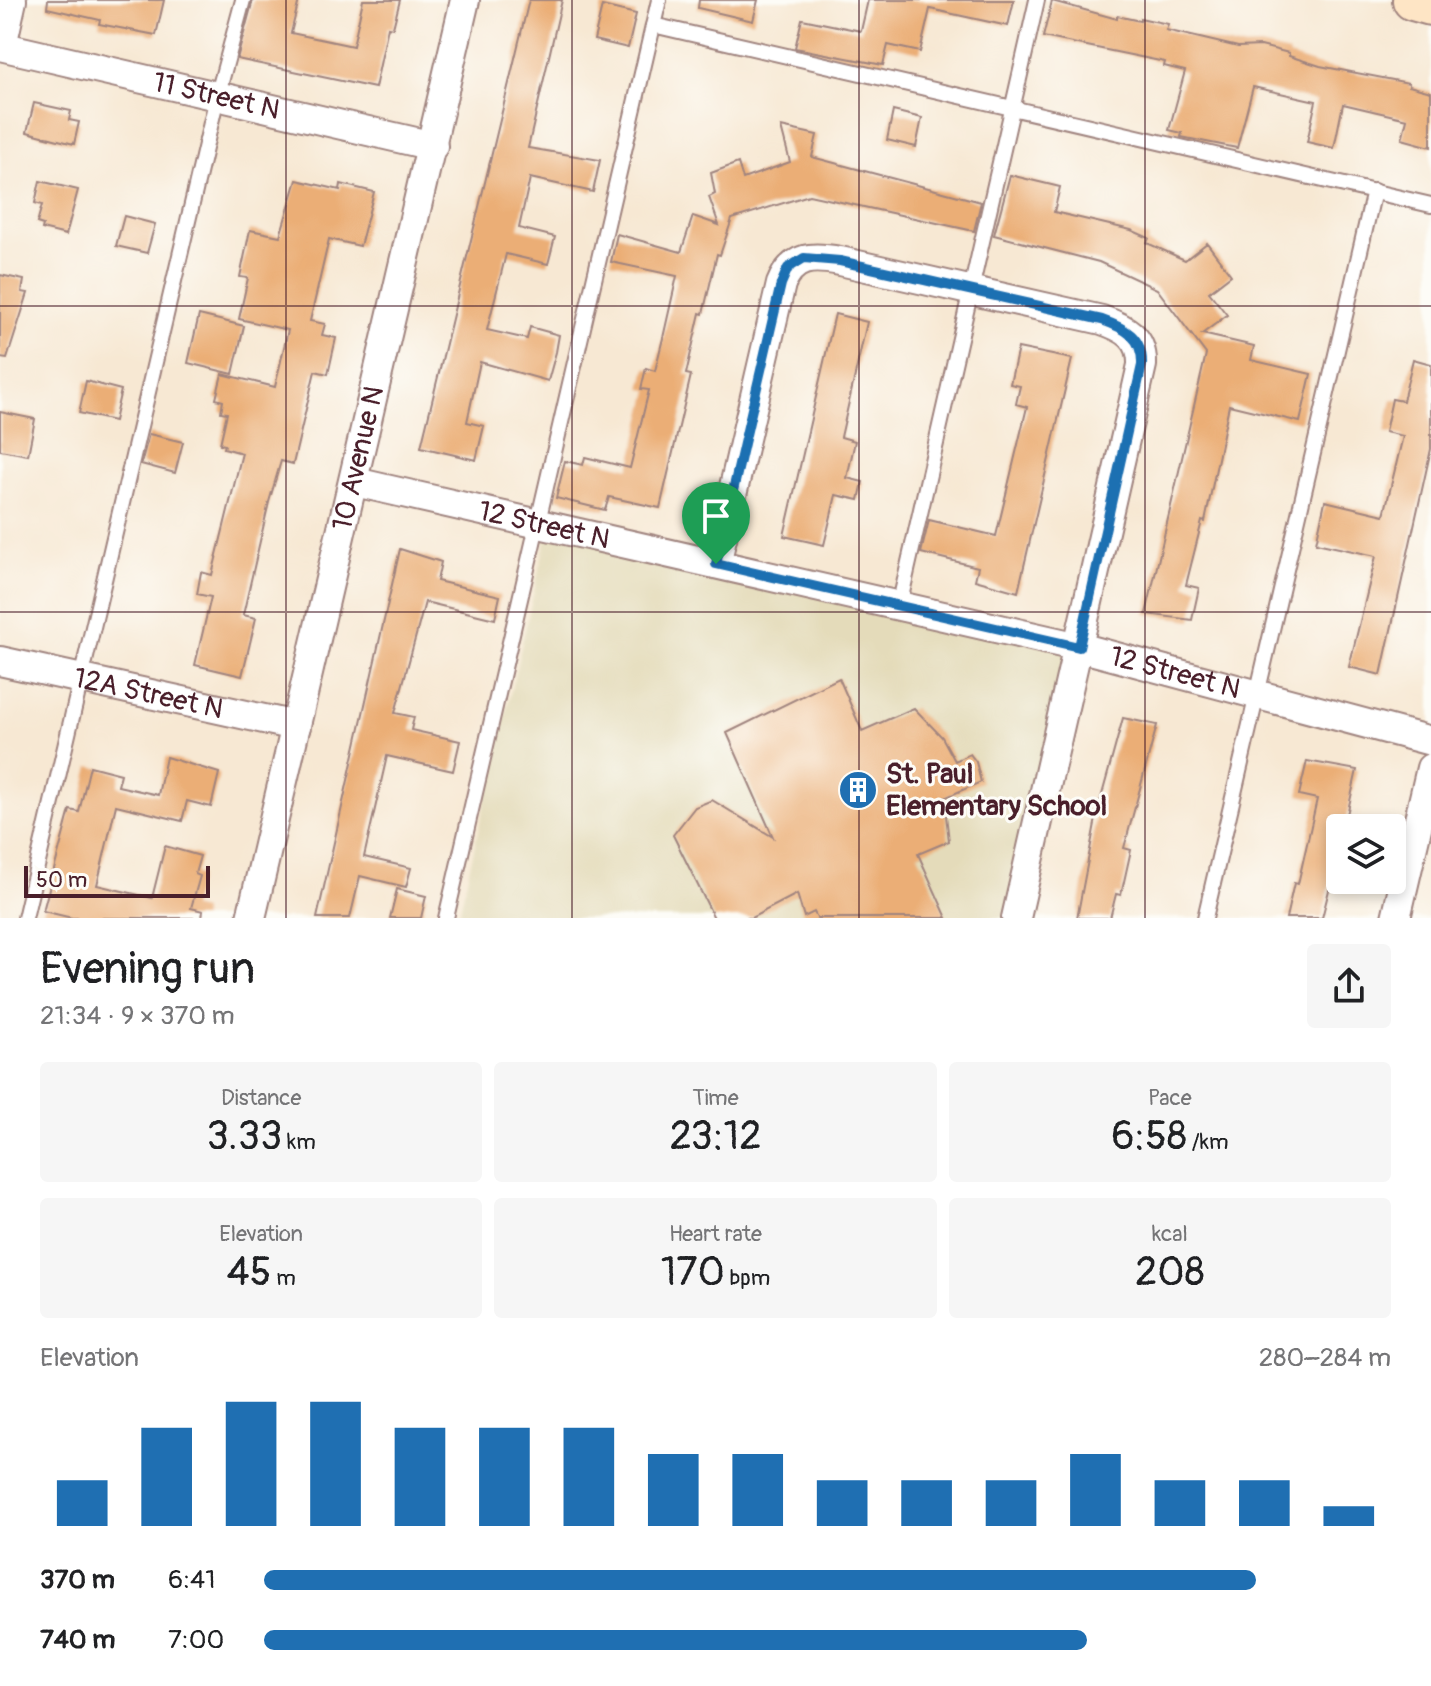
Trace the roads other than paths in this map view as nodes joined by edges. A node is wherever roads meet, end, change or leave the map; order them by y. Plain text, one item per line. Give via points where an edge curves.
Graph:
1 (8, 0) edge
2 (243, 0) edge
3 (465, 0) edge
4 (659, 0) edge
5 (1037, 0) edge
6 (1413, 0) edge
7 (1431, 5) edge
8 (653, 25) junction
9 (0, 36) edge
10 (0, 46) edge
11 (217, 97) junction
12 (1015, 107) junction
13 (433, 146) junction
14 (1374, 191) junction
15 (1431, 205) edge
16 (971, 290) junction
17 (355, 482) junction
18 (537, 524) junction
19 (716, 564) junction
20 (899, 606) junction
21 (1079, 647) junction
22 (0, 661) edge
23 (81, 679) junction
24 (1256, 692) junction
25 (296, 726) junction
26 (1431, 741) edge
27 (1431, 768) edge
28 (25, 918) edge
29 (251, 918) edge
30 (446, 918) edge
31 (1016, 918) edge
32 (1205, 918) edge
33 (1396, 918) edge

1 - 9 street
2 - 11 lane
3 - 13 street, 10 Avenue N
4 - 8 lane
5 - 12 lane
6 - 7 main road
8 - 12 lane
8 - 18 lane
10 - 11 street, 11 Street N
11 - 13 street, 11 Street N
11 - 23 lane
12 - 14 lane
12 - 16 lane
13 - 17 street, 10 Avenue N
14 - 15 lane
14 - 24 lane
16 - 19 street via 828,259 804,258 788,268
16 - 20 lane
16 - 21 street via 1102,320 1124,328 1139,345 1142,365
17 - 18 street, 12 Street N
17 - 25 street, 10 Avenue N
18 - 19 street, 12 Street N
18 - 30 lane
19 - 20 street, 12 Street N
20 - 21 street, 12 Street N
21 - 24 street, 12 Street N
21 - 31 street
22 - 23 street, 12A Street N
23 - 25 street, 12A Street N
23 - 28 lane
24 - 26 street, 12 Street N
24 - 32 lane
25 - 29 street, 10 Avenue N
27 - 33 street

